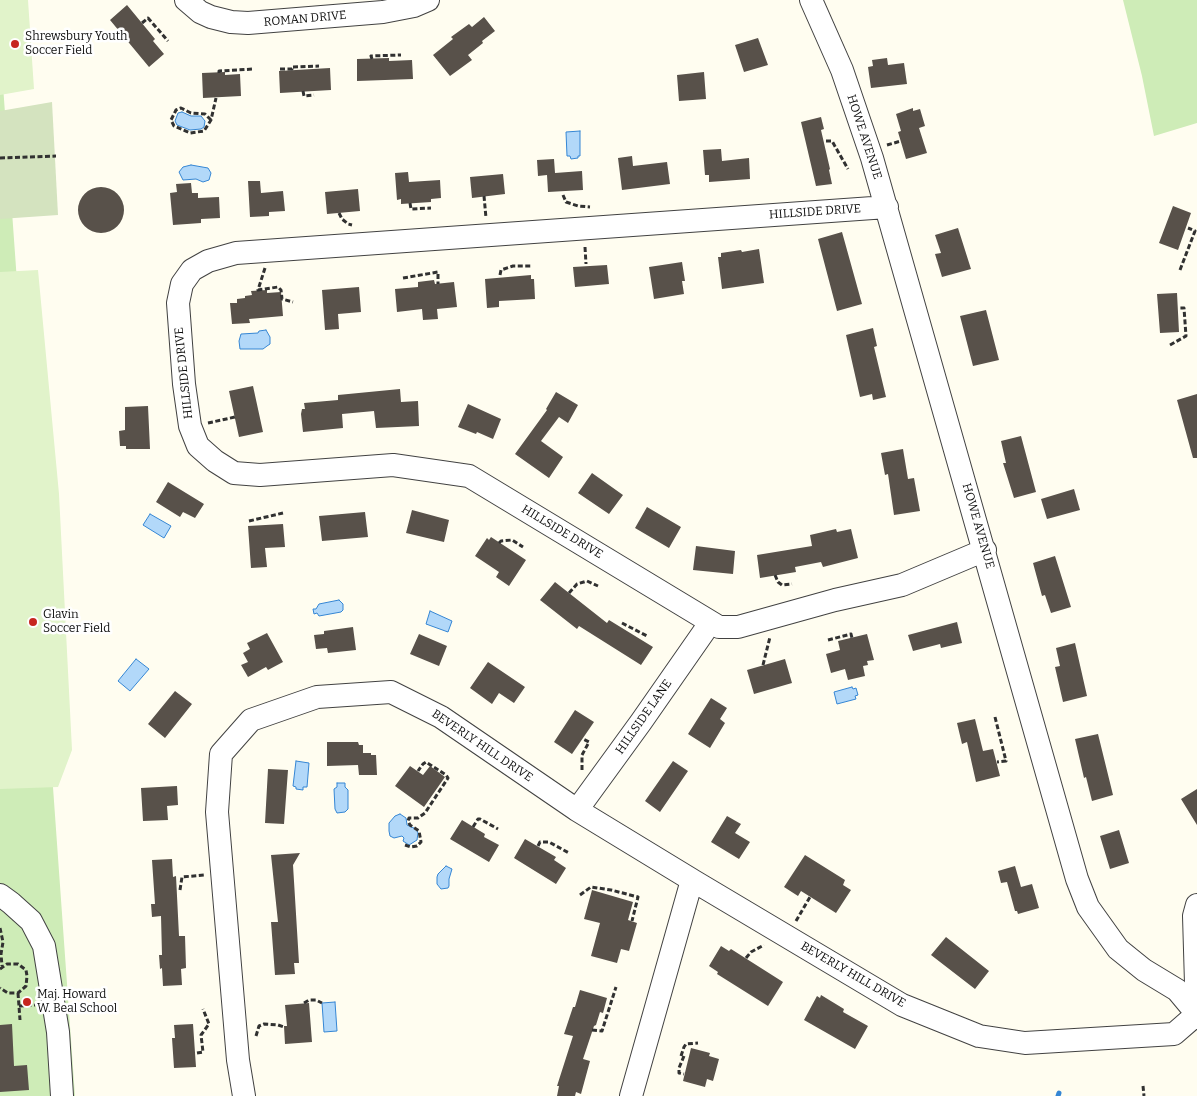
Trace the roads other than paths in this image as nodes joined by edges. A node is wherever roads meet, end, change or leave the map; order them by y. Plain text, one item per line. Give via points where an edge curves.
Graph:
1 (186, 0) edge
2 (428, 0) edge
3 (811, 0) edge
4 (887, 208) junction
5 (984, 550) junction
6 (710, 623) junction
7 (577, 810) junction
8 (692, 880) junction
9 (0, 895) edge
10 (1197, 905) edge
11 (1197, 1014) edge
12 (1197, 1025) edge
13 (62, 1096) edge
14 (244, 1096) edge
15 (631, 1096) edge

1 - 2 street, ROMAN DRIVE via 211,17 248,23 383,12
3 - 4 street, HOWE AVENUE via 847,86
4 - 5 street, HOWE AVENUE
4 - 6 street, HILLSIDE DRIVE via 236,252 192,270 182,284 178,304 190,426 198,446 215,462 234,472 260,475 393,465 469,476
5 - 6 street, HILLSIDE DRIVE via 902,584 738,627 719,627
5 - 11 street, HOWE AVENUE via 1077,879 1088,907 1118,949 1177,990
6 - 7 street, HILLSIDE LANE
7 - 8 street, BEVERLY HILL DRIVE
7 - 14 street, BEVERLY HILL DRIVE via 441,717 391,692 317,697 251,720 221,754 216,812
8 - 11 street, BEVERLY HILL DRIVE via 902,1005 979,1036 1025,1043 1174,1034
8 - 15 street
9 - 13 street via 30,921 44,946 58,1032
10 - 11 street via 1194,916
11 - 12 street

